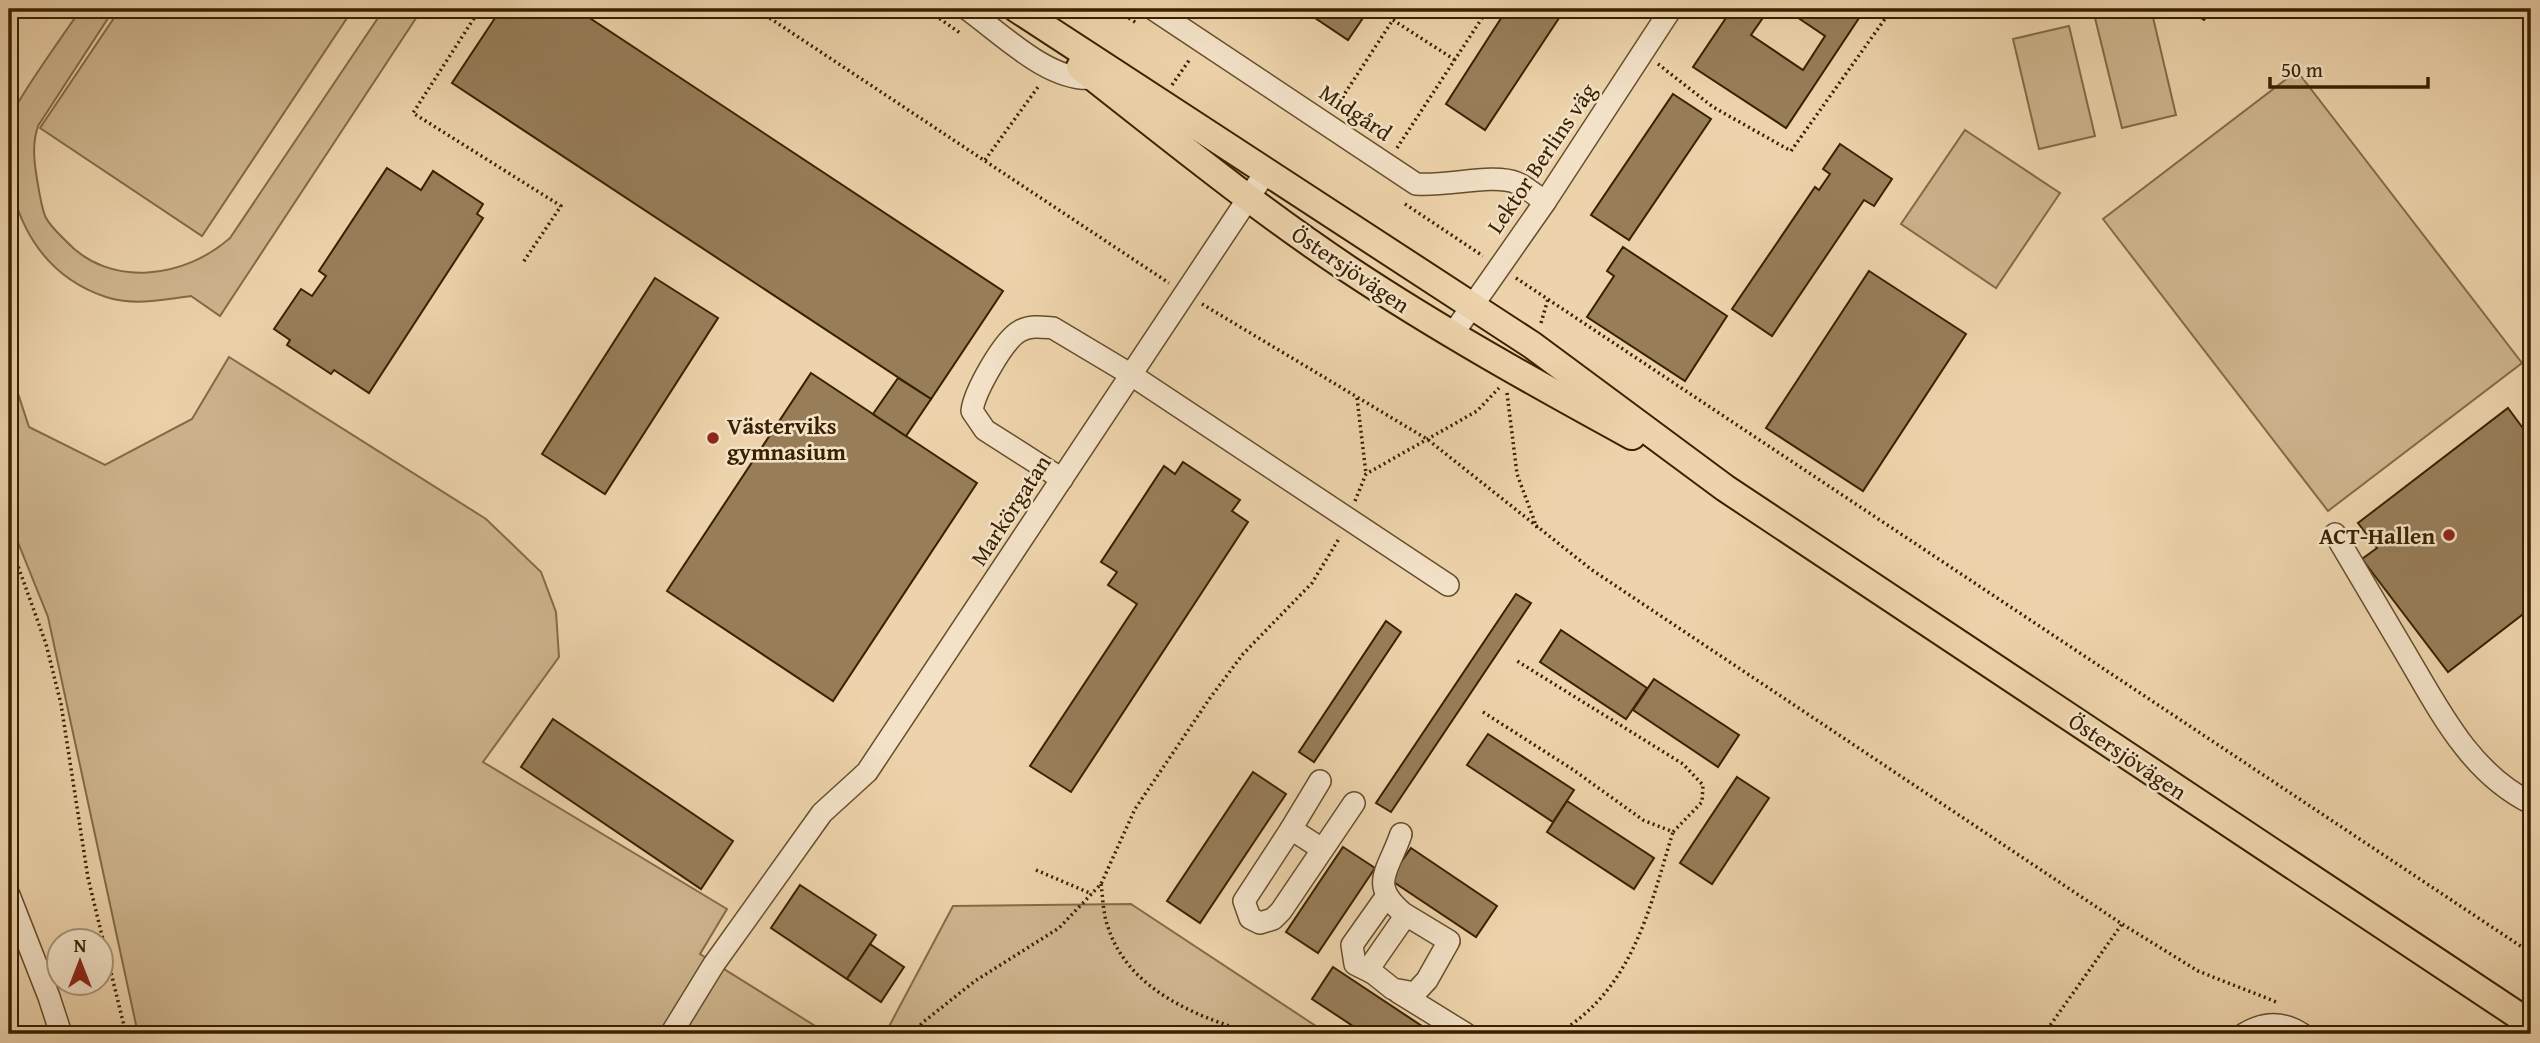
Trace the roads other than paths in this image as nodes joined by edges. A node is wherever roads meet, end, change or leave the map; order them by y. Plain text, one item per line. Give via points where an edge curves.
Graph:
1 (967, 9) edge
2 (1005, 9) edge
3 (1017, 9) edge
4 (1153, 9) edge
5 (1671, 9) edge
6 (1094, 78) junction
7 (1268, 170) junction
8 (1248, 198) junction
9 (1545, 202) junction
10 (1471, 306) junction
11 (1452, 335) junction
12 (1130, 374) junction
13 (1062, 478) junction
14 (1725, 488) junction
15 (2335, 534) dead end
16 (1448, 585) dead end
17 (1320, 780) dead end
18 (1354, 803) dead end
19 (2531, 803) edge
20 (1291, 829) junction
21 (1401, 834) dead end
22 (1322, 849) junction
23 (9, 895) edge
24 (1386, 897) junction
25 (1406, 915) junction
26 (1373, 973) junction
27 (1393, 989) junction
28 (2531, 1024) edge
29 (61, 1034) edge
30 (671, 1034) edge
31 (1466, 1034) edge
32 (2244, 1034) edge
33 (2302, 1034) edge

1 - 6 street via 1055,72 1078,80
2 - 6 main road, Östersjövägen
3 - 7 main road, Östersjövägen
4 - 9 street, Midgård via 1416,184 1440,187 1506,180
5 - 9 street, Lektor Berlins väg
6 - 8 main road, Östersjövägen
7 - 8 street, Markörgatan
7 - 10 main road, Östersjövägen
8 - 11 main road, Östersjövägen
8 - 12 street, Markörgatan
9 - 10 street, Lektor Berlins väg
10 - 11 street, Lektor Berlins väg
10 - 14 main road, Östersjövägen via 1532,345
11 - 14 main road, Östersjövägen
12 - 13 street, Markörgatan
12 - 13 street via 1053,328 1021,330 1010,338 973,398 972,411 985,430
12 - 16 street
13 - 30 street, Markörgatan via 867,772 822,813 714,964
14 - 28 main road, Östersjövägen
15 - 19 street via 2447,723 2495,780
17 - 20 street
18 - 22 street
20 - 22 street
20 - 22 street via 1244,901 1250,918 1260,923 1273,919
21 - 24 street via 1385,873 1382,890
23 - 29 street
24 - 25 street
24 - 26 street via 1352,945 1355,964
25 - 26 street via 1372,964
25 - 27 street via 1449,941 1415,993
26 - 27 street
27 - 31 street
32 - 33 street via 2270,1024 2290,1026

